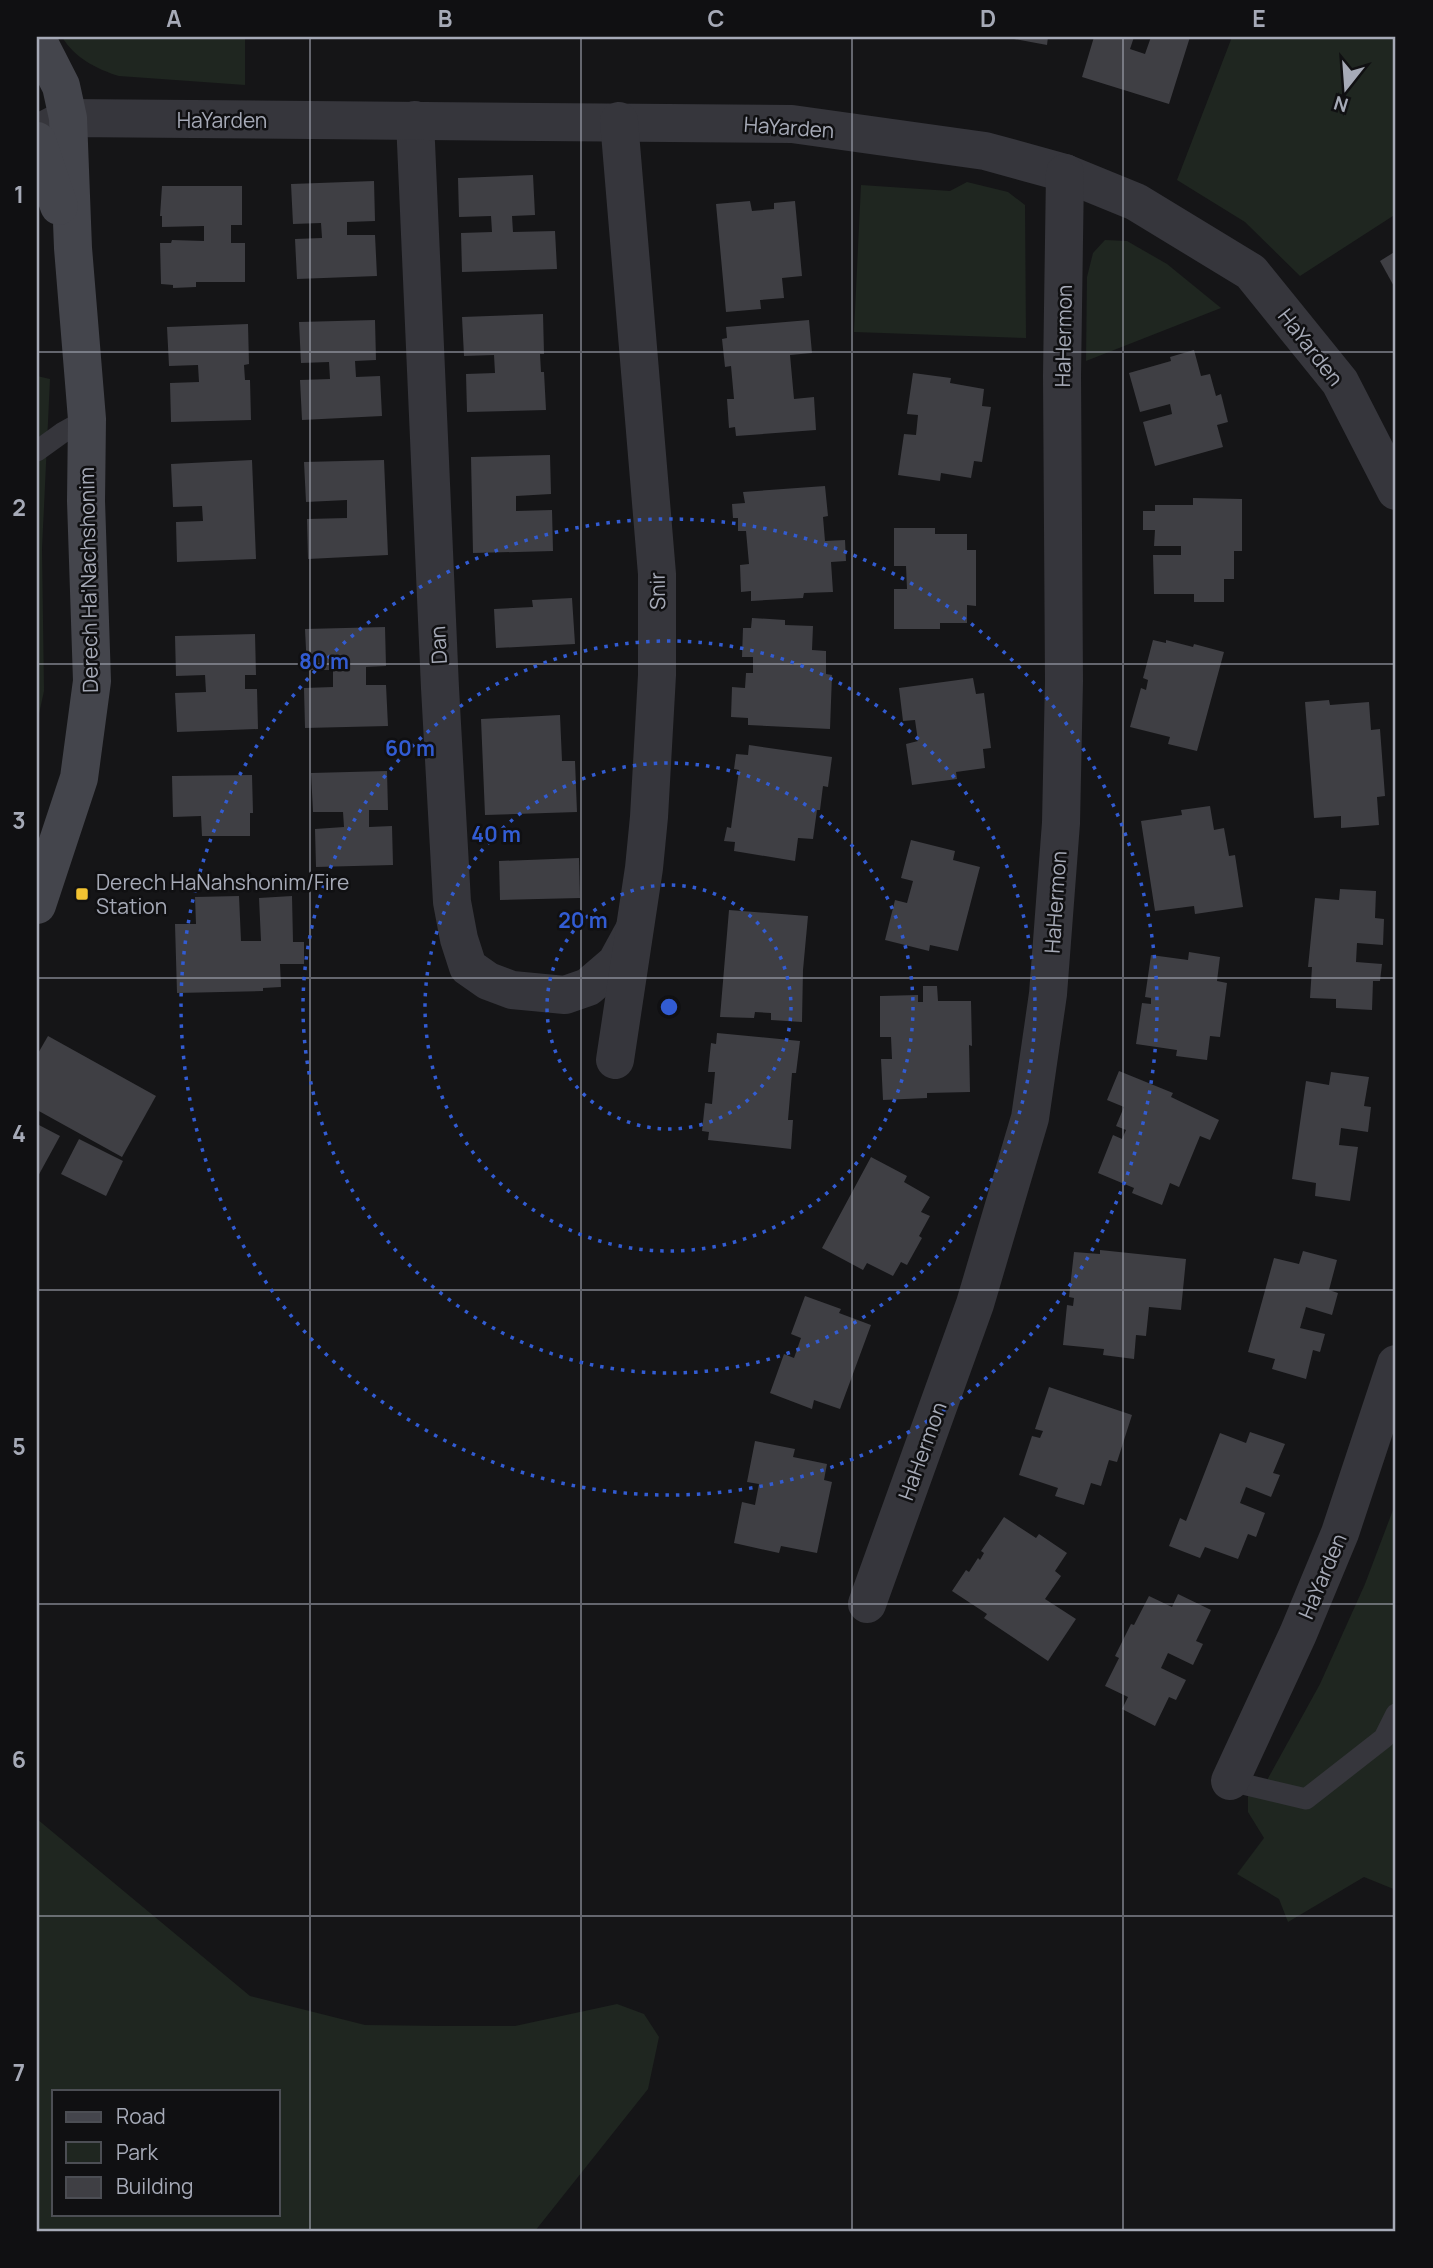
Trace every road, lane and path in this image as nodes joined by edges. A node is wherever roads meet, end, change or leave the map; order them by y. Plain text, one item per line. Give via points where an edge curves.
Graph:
1 (37, 39) edge
2 (415, 120) junction
3 (619, 121) junction
4 (52, 126) edge
5 (37, 141) edge
6 (1065, 173) junction
7 (73, 248) junction
8 (87, 419) junction
9 (37, 451) edge
10 (1396, 491) edge
11 (37, 905) edge
12 (634, 930) junction
13 (615, 1060) dead end
14 (1396, 1364) edge
15 (867, 1604) dead end
16 (1396, 1714) edge
17 (1230, 1780) joint

1 - 4 street, Derech Ha'Nachshonim via 61,86
2 - 3 street, HaYarden
2 - 4 street, HaYarden
2 - 12 street, Dan via 440,688 458,939 468,967 488,981 512,990 565,995 588,987 616,963
3 - 6 street, HaYarden via 792,124 985,151
3 - 12 street, Snir via 657,573 653,772
4 - 7 street, Derech Ha'Nachshonim
5 - 7 street, Derech Ha'Nachshonim
6 - 10 street, HaYarden via 1136,202 1251,272 1340,382
6 - 15 street, HaHermon via 1063,708 1048,994 1030,1118 978,1292
7 - 8 street, Derech Ha'Nachshonim
8 - 9 lane
8 - 11 street, Derech Ha'Nachshonim via 92,681 79,778
12 - 13 street, Snir
14 - 17 street, HaYarden via 1340,1533
16 - 17 lane via 1384,1738 1306,1798

